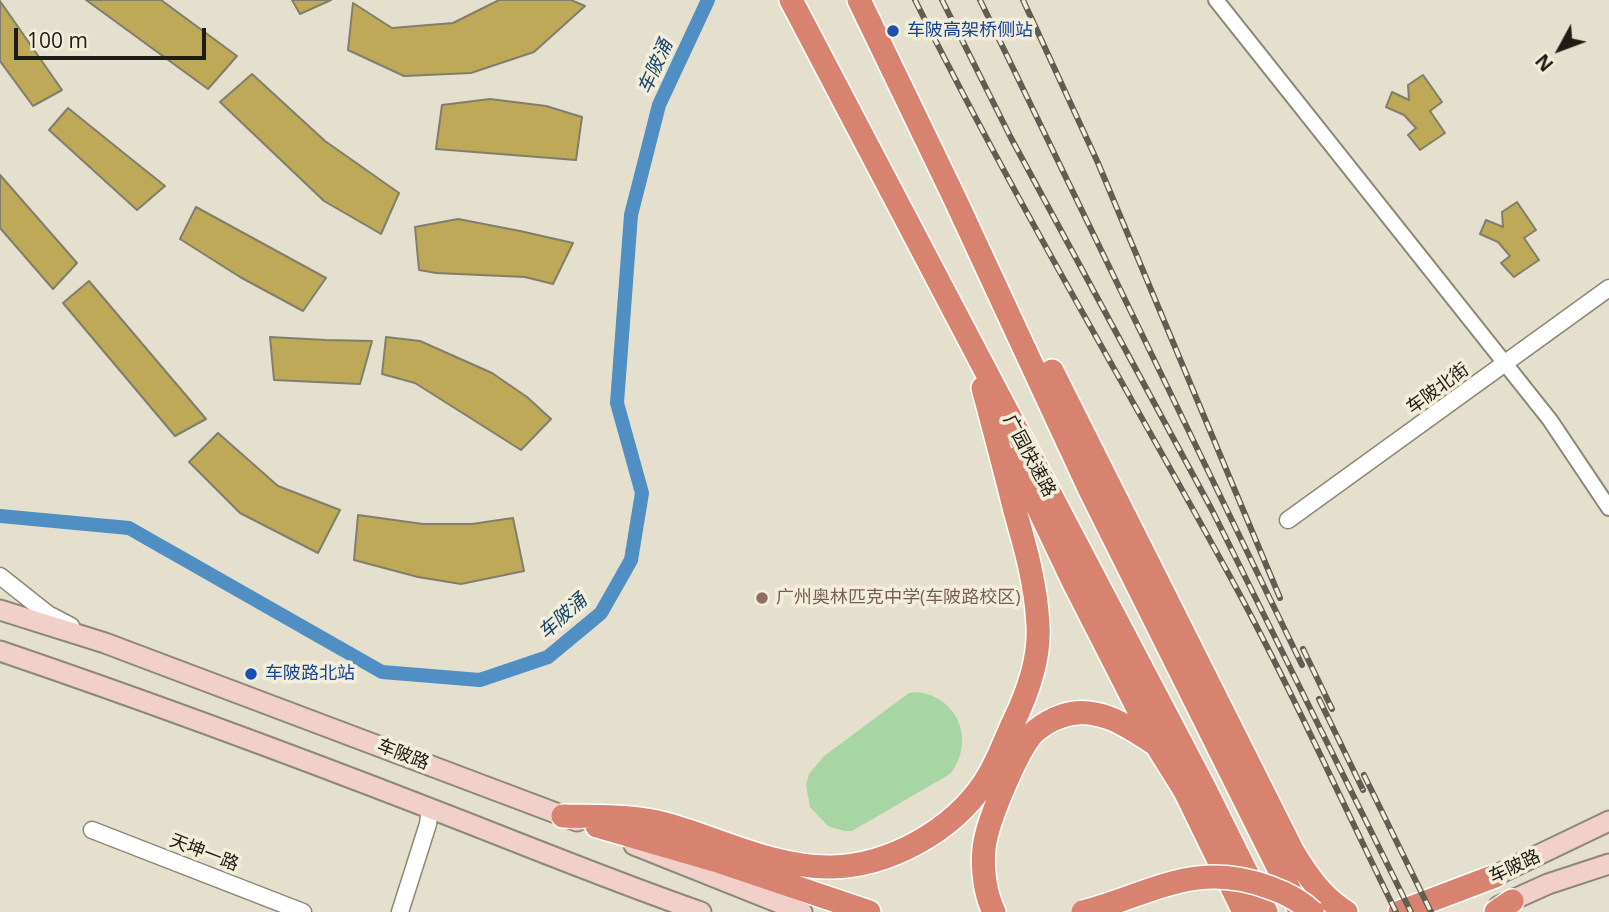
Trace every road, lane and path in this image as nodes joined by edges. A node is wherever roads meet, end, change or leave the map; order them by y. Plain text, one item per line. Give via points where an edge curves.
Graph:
1 (791, 0) edge
2 (859, 0) edge
3 (1216, 0) edge
4 (954, 197) junction
5 (1609, 288) edge
6 (972, 348) junction
7 (1506, 365) junction
8 (1609, 508) edge
9 (1288, 520) dead end
10 (0, 576) edge
11 (0, 610) edge
12 (105, 643) junction
13 (0, 651) edge
14 (1157, 746) junction
15 (1194, 788) junction
16 (429, 808) junction
17 (563, 816) junction
18 (1609, 821) edge
19 (92, 831) dead end
20 (1609, 864) edge
21 (1495, 876) junction
22 (1318, 903) edge
23 (1504, 906) edge
24 (303, 912) edge
25 (400, 912) edge
26 (701, 912) edge
27 (802, 912) edge
28 (869, 912) edge
29 (994, 912) edge
30 (1083, 912) edge
31 (1244, 912) edge
32 (1266, 912) edge
33 (1300, 912) edge
34 (1339, 912) edge
35 (1346, 912) edge
36 (1400, 912) edge
37 (1421, 912) edge
38 (1487, 912) edge

1 - 6 highway, 广园快速路
2 - 4 highway
3 - 7 street
4 - 22 highway via 1057,381 1309,877
4 - 33 highway, bridge via 1089,488
5 - 7 street, 车陂北街
6 - 14 highway via 1032,497
6 - 15 highway, 广园快速路
6 - 17 highway via 1034,579 1039,629 1023,701 984,783 968,803 899,853 833,867 793,865 665,824
7 - 8 street via 1550,420
7 - 9 street, 车陂北街
10 - 12 street via 48,614
11 - 12 main road, 车陂路
12 - 17 main road, 车陂路
13 - 16 main road via 158,705
14 - 15 highway
14 - 29 highway via 1099,714 1063,716 1034,732 988,829 985,884
15 - 31 highway
15 - 32 highway, 广园快速路
16 - 25 street
16 - 26 main road
17 - 27 main road, 车陂路
17 - 28 highway
18 - 21 main road, 车陂路
19 - 24 street, 天坤一路
20 - 23 main road, 车陂路 via 1548,884
21 - 36 highway
21 - 37 main road, 车陂路
22 - 30 highway, bridge via 1236,877 1209,876 1163,884
22 - 34 highway
22 - 35 highway
23 - 38 main road, 车陂路

